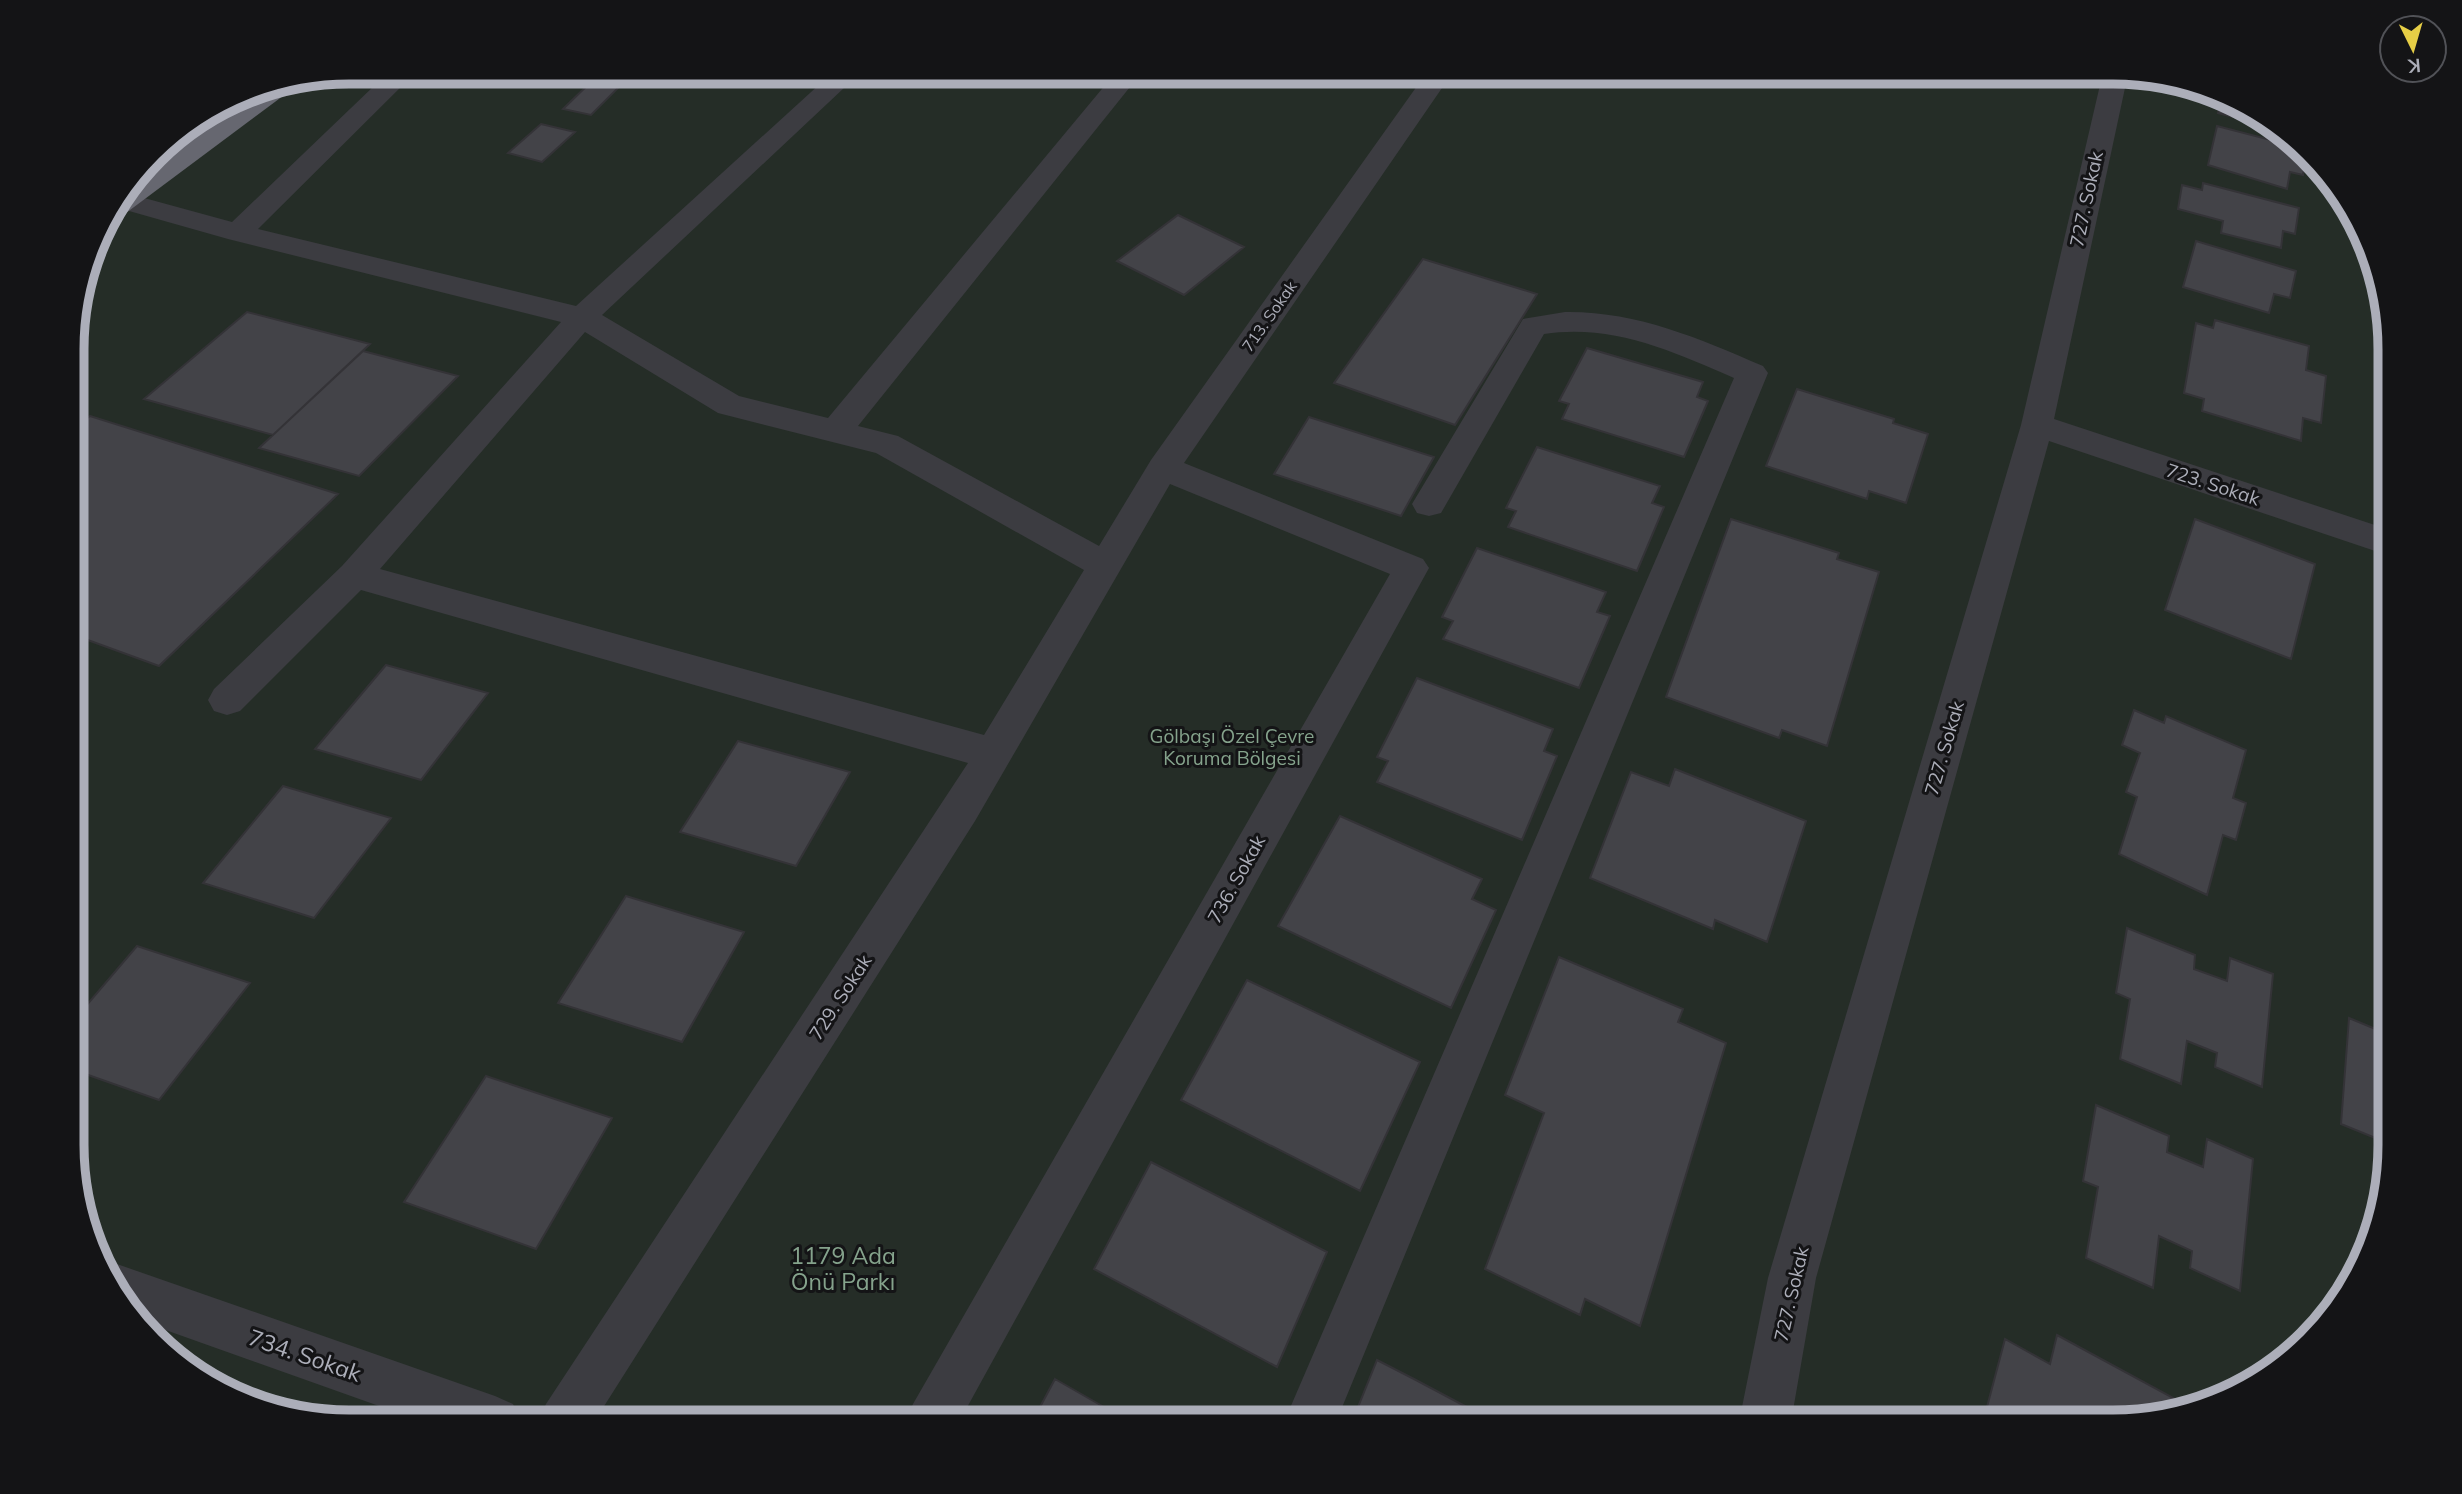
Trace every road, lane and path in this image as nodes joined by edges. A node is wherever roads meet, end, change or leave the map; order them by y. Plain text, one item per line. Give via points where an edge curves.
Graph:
1 (391, 84) edge
2 (835, 84) edge
3 (1119, 84) edge
4 (1432, 84) edge
5 (2113, 84) edge
6 (265, 98) edge
7 (136, 192) edge
8 (127, 206) edge
9 (238, 233) junction
10 (582, 317) junction
11 (2037, 425) junction
12 (835, 432) junction
13 (1163, 468) junction
14 (1429, 505) dead end
15 (2378, 538) edge
16 (1105, 566) junction
17 (354, 575) junction
18 (227, 700) dead end
19 (993, 754) junction
20 (129, 1292) edge
21 (461, 1410) edge
22 (572, 1410) edge
23 (938, 1410) edge
24 (1315, 1410) edge
25 (1767, 1410) edge

1 - 9 street
2 - 10 street
3 - 12 street
4 - 13 street, 713. Sokak
5 - 11 street, 727. Sokak
6 - 7 highway
8 - 9 street
9 - 10 street
10 - 12 street via 729,405
10 - 17 street
11 - 15 street, 723. Sokak
11 - 25 street, 727. Sokak via 1792,1278
12 - 16 street via 886,444
13 - 16 street, 713. Sokak
13 - 23 street, 736. Sokak via 1411,568
14 - 24 street via 1534,326 1575,320 1632,325 1752,373
16 - 19 street, 729. Sokak
17 - 18 street
17 - 19 street
19 - 22 street, 729. Sokak
20 - 21 street, 734. Sokak

